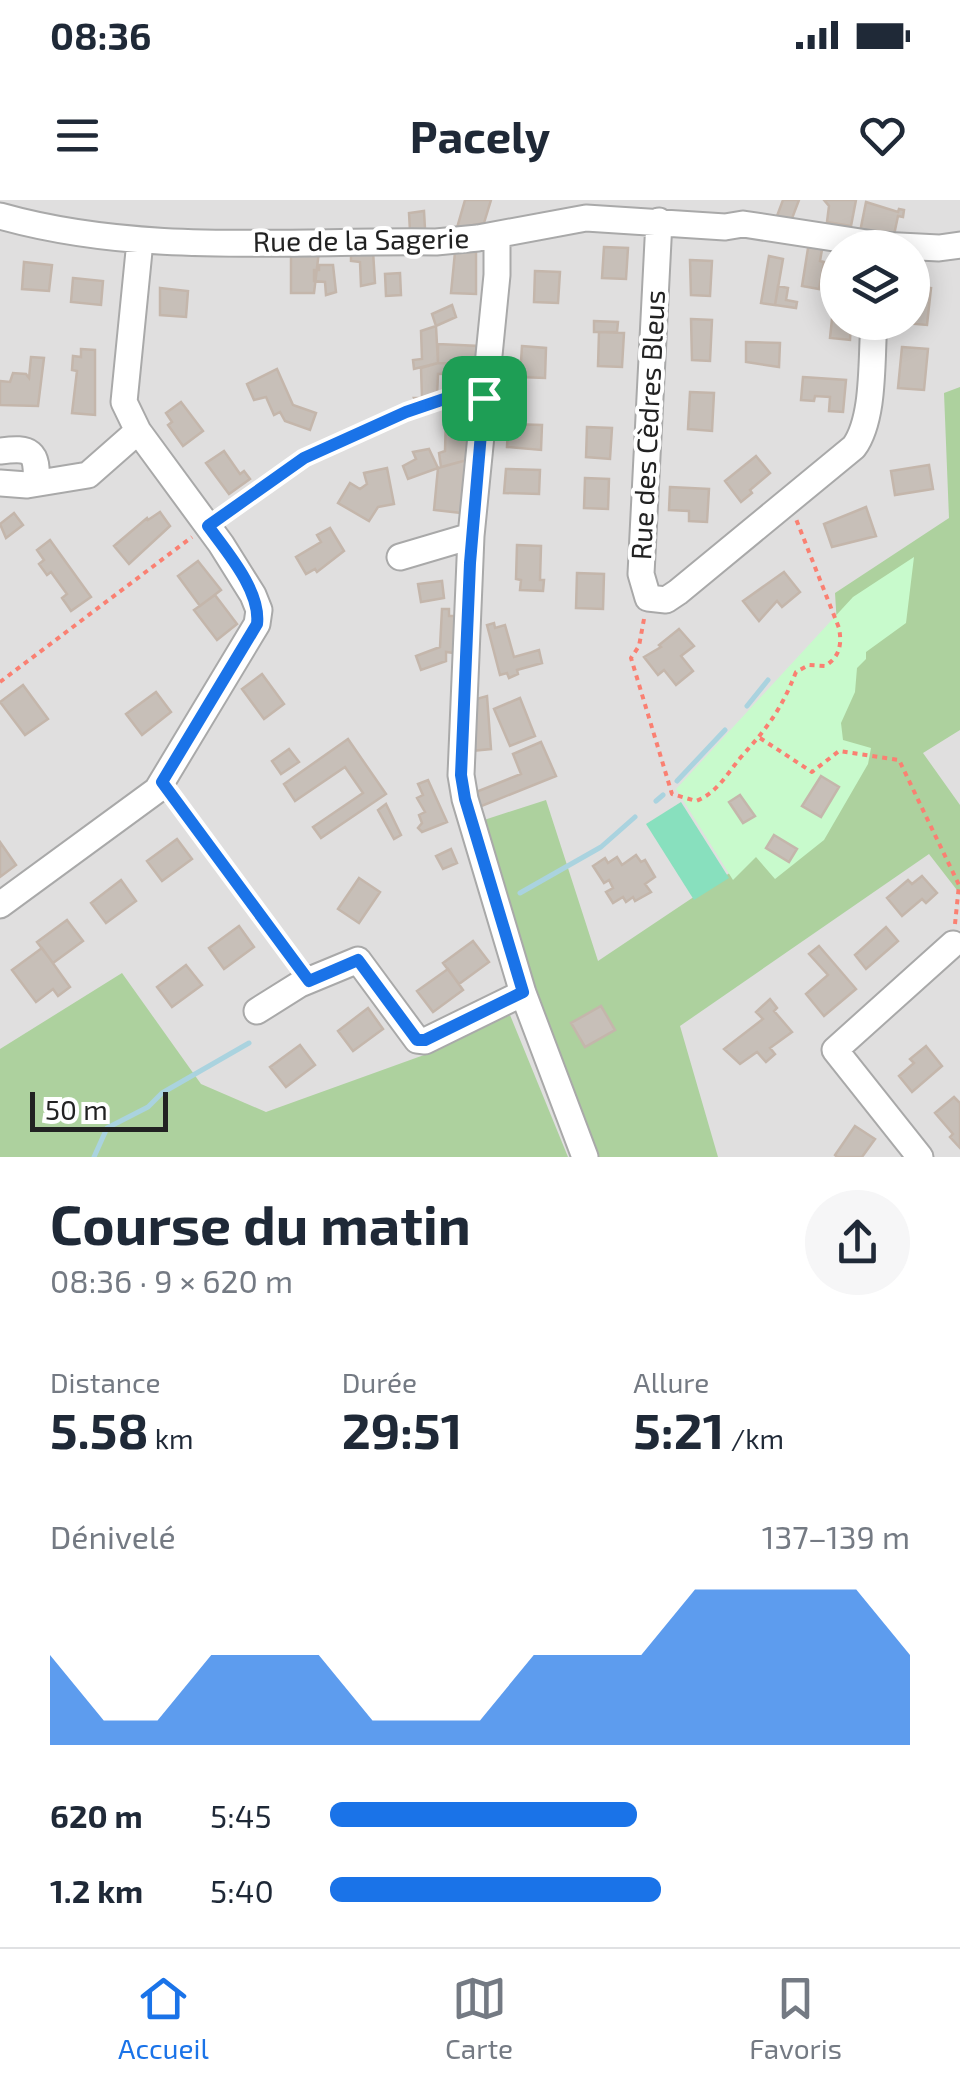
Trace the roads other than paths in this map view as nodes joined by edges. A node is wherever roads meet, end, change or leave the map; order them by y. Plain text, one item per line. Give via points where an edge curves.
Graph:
1 (0, 216) edge
2 (660, 221) junction
3 (497, 235) junction
4 (820, 236) edge
5 (140, 241) junction
6 (960, 245) edge
7 (930, 248) edge
8 (872, 340) edge
9 (138, 431) junction
10 (0, 451) edge
11 (0, 483) edge
12 (36, 484) junction
13 (472, 536) junction
14 (400, 557) dead end
15 (0, 906) edge
16 (954, 944) road end
17 (523, 992) junction
18 (257, 1011) dead end
19 (585, 1157) edge
20 (920, 1157) edge

1 - 5 street, Rue de la Sagerie
2 - 3 street, Rue de la Sagerie via 586,218
2 - 4 street, Rue de la Sagerie
2 - 8 street, Rue des Cèdres Bleus via 641,574 648,598 666,600 678,592 854,447 863,435
3 - 5 street, Rue de la Sagerie via 436,242
3 - 13 street
5 - 9 street via 124,386
6 - 7 street, Rue de la Sagerie
9 - 12 street via 88,475
9 - 15 street via 253,595 257,624 157,790
10 - 12 street via 32,453
11 - 12 street
13 - 14 street
13 - 17 street via 461,775
16 - 20 street via 835,1050
17 - 18 street via 417,1040 358,960
17 - 19 street

